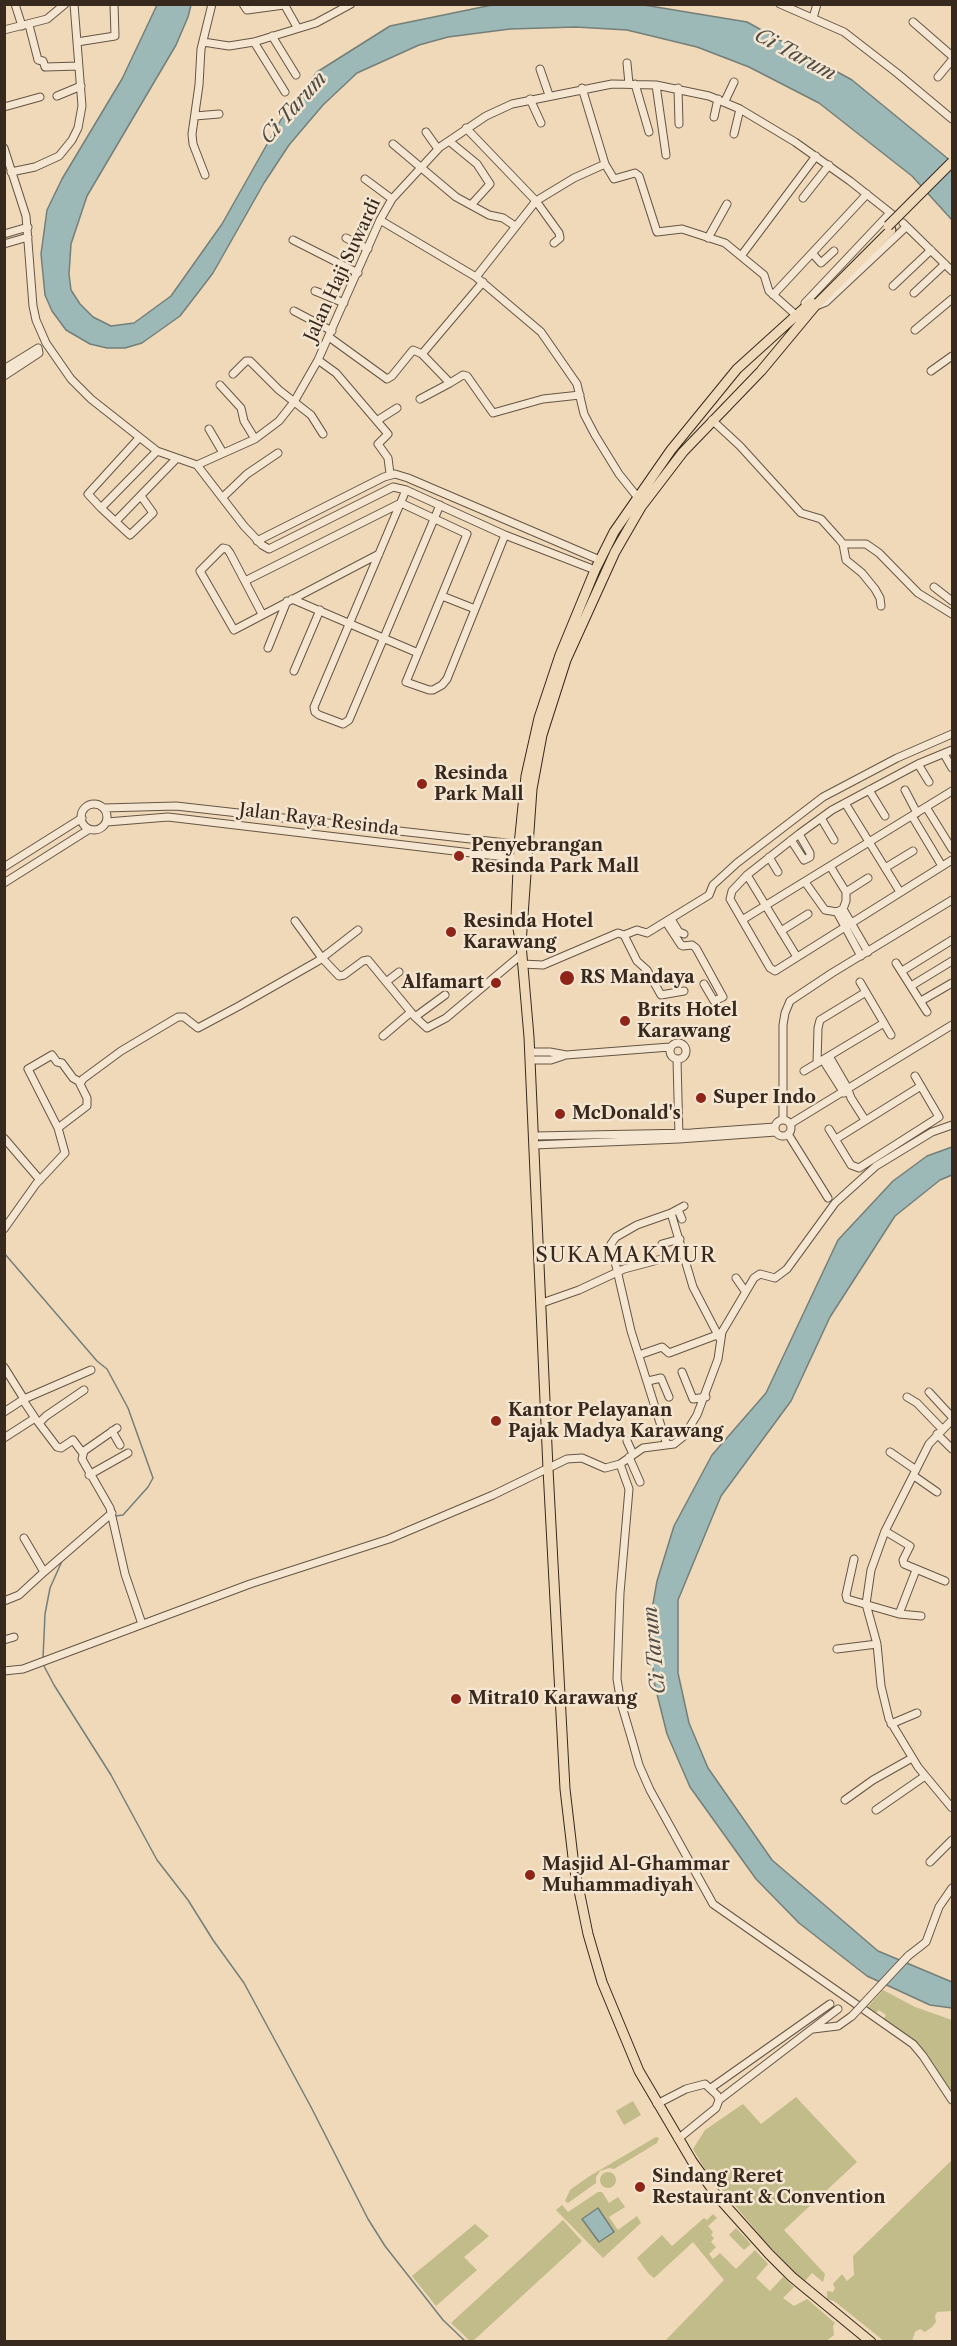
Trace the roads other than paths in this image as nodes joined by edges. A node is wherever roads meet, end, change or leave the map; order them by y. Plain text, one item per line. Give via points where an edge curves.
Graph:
1 (15, 4) edge
2 (65, 4) edge
3 (74, 4) edge
4 (114, 4) edge
5 (212, 4) edge
6 (243, 4) edge
7 (351, 4) edge
8 (780, 4) edge
9 (817, 4) edge
10 (284, 5) edge
11 (58, 8) edge
12 (813, 18) junction
13 (914, 22) dead end
14 (26, 25) junction
15 (297, 27) junction
16 (4, 30) edge
17 (272, 36) junction
18 (77, 42) junction
19 (203, 42) junction
20 (254, 42) junction
21 (952, 61) edge
22 (627, 63) dead end
23 (79, 66) junction
24 (540, 69) dead end
25 (296, 75) dead end
26 (938, 77) dead end
27 (734, 82) dead end
28 (632, 84) junction
29 (656, 85) junction
30 (81, 86) junction
31 (582, 88) junction
32 (678, 88) junction
33 (285, 92) dead end
34 (549, 95) junction
35 (57, 96) dead end
36 (40, 97) dead end
37 (530, 99) junction
38 (721, 100) junction
39 (4, 107) edge
40 (740, 109) junction
41 (219, 114) dead end
42 (195, 116) junction
43 (714, 117) dead end
44 (952, 119) edge
45 (542, 123) dead end
46 (679, 124) dead end
47 (466, 128) junction
48 (426, 132) dead end
49 (649, 132) dead end
50 (734, 134) dead end
51 (449, 141) junction
52 (393, 144) dead end
53 (4, 148) edge
54 (438, 149) junction
55 (666, 155) dead end
56 (816, 156) junction
57 (952, 162) edge
58 (605, 164) junction
59 (829, 165) junction
60 (421, 167) junction
61 (952, 168) edge
62 (11, 172) junction
63 (205, 175) dead end
64 (365, 179) dead end
65 (867, 194) junction
66 (803, 198) dead end
67 (392, 199) junction
68 (536, 201) junction
69 (727, 204) dead end
70 (471, 205) junction
71 (380, 220) junction
72 (514, 225) junction
73 (28, 227) junction
74 (889, 228) junction
75 (4, 234) edge
76 (28, 237) junction
77 (346, 238) dead end
78 (708, 238) junction
79 (292, 240) dead end
80 (554, 243) dead end
81 (4, 244) edge
82 (368, 249) junction
83 (931, 250) junction
84 (834, 251) dead end
85 (812, 252) junction
86 (741, 256) junction
87 (945, 264) junction
88 (952, 271) edge
89 (358, 273) junction
90 (476, 277) junction
91 (483, 282) junction
92 (892, 286) dead end
93 (315, 291) dead end
94 (914, 293) dead end
95 (773, 295) junction
96 (952, 299) edge
97 (344, 303) junction
98 (815, 306) junction
99 (294, 311) dead end
100 (796, 314) junction
101 (915, 330) dead end
102 (330, 334) junction
103 (422, 354) junction
104 (952, 356) edge
105 (318, 360) junction
106 (746, 360) junction
107 (4, 369) edge
108 (761, 371) junction
109 (931, 371) dead end
110 (233, 374) dead end
111 (4, 376) edge
112 (731, 376) junction
113 (450, 383) junction
114 (220, 385) dead end
115 (741, 392) junction
116 (580, 395) junction
117 (420, 399) dead end
118 (294, 402) junction
119 (397, 408) dead end
120 (378, 420) junction
121 (712, 420) junction
122 (210, 429) dead end
123 (323, 434) dead end
124 (139, 438) junction
125 (255, 439) junction
126 (157, 451) junction
127 (223, 453) junction
128 (278, 453) dead end
129 (176, 459) junction
130 (196, 465) junction
131 (390, 474) junction
132 (406, 489) junction
133 (635, 494) dead end
134 (141, 496) junction
135 (223, 497) junction
136 (401, 503) junction
137 (441, 505) junction
138 (101, 507) junction
139 (478, 508) junction
140 (434, 520) junction
141 (116, 521) junction
142 (473, 521) junction
143 (505, 535) junction
144 (257, 541) junction
145 (843, 544) junction
146 (379, 554) junction
147 (595, 558) dead end
148 (590, 568) dead end
149 (244, 580) junction
150 (934, 587) dead end
151 (442, 596) junction
152 (290, 600) junction
153 (952, 601) edge
154 (881, 606) dead end
155 (475, 609) junction
156 (320, 610) junction
157 (262, 614) junction
158 (952, 614) edge
159 (351, 624) junction
160 (384, 638) junction
161 (268, 648) dead end
162 (418, 652) junction
163 (294, 671) dead end
164 (952, 734) edge
165 (952, 750) edge
166 (944, 753) junction
167 (951, 763) edge
168 (918, 764) junction
169 (929, 782) dead end
170 (869, 790) junction
171 (905, 790) dead end
172 (952, 793) edge
173 (845, 803) junction
174 (926, 807) junction
175 (104, 808) junction
176 (236, 813) junction
177 (914, 815) junction
178 (885, 816) dead end
179 (82, 818) junction
180 (821, 818) junction
181 (107, 822) junction
182 (234, 825) junction
183 (88, 830) junction
184 (395, 832) junction
185 (799, 834) junction
186 (791, 840) junction
187 (834, 840) dead end
188 (869, 842) junction
189 (393, 844) junction
190 (514, 844) dead end
191 (952, 849) edge
192 (913, 851) dead end
193 (769, 857) junction
194 (522, 859) junction
195 (952, 860) edge
196 (830, 866) junction
197 (942, 866) junction
198 (4, 867) edge
199 (885, 868) junction
200 (778, 872) dead end
201 (747, 875) junction
202 (868, 878) dead end
203 (4, 882) edge
204 (806, 882) junction
205 (846, 892) junction
206 (900, 892) junction
207 (952, 900) edge
208 (766, 906) junction
209 (840, 910) junction
210 (808, 914) dead end
211 (668, 920) junction
212 (742, 920) junction
213 (295, 921) dead end
214 (848, 924) junction
215 (358, 930) dead end
216 (781, 931) junction
217 (684, 934) dead end
218 (624, 935) junction
219 (952, 940) edge
220 (865, 954) junction
221 (797, 957) junction
222 (322, 958) junction
223 (522, 960) junction
224 (952, 961) edge
225 (897, 963) dead end
226 (902, 971) junction
227 (399, 972) dead end
228 (386, 982) junction
229 (860, 982) dead end
230 (704, 984) dead end
231 (952, 985) edge
232 (911, 986) junction
233 (684, 991) dead end
234 (866, 992) junction
235 (445, 995) dead end
236 (921, 1001) junction
237 (927, 1012) dead end
238 (413, 1015) junction
239 (884, 1023) junction
240 (952, 1025) edge
241 (891, 1035) dead end
242 (383, 1036) dead end
243 (670, 1047) junction
244 (566, 1055) junction
245 (530, 1056) junction
246 (677, 1059) junction
247 (823, 1060) junction
248 (804, 1071) dead end
249 (915, 1076) dead end
250 (80, 1082) junction
251 (921, 1086) junction
252 (845, 1089) junction
253 (783, 1119) junction
254 (865, 1120) junction
255 (790, 1124) junction
256 (952, 1125) edge
257 (58, 1128) junction
258 (829, 1128) dead end
259 (775, 1130) junction
260 (788, 1134) junction
261 (679, 1136) junction
262 (4, 1138) edge
263 (836, 1139) junction
264 (534, 1140) junction
265 (40, 1180) junction
266 (828, 1198) dead end
267 (678, 1210) junction
268 (681, 1219) dead end
269 (4, 1229) edge
270 (680, 1239) junction
271 (662, 1244) dead end
272 (684, 1253) junction
273 (616, 1274) junction
274 (736, 1278) dead end
275 (541, 1284) junction
276 (746, 1291) junction
277 (554, 1300) junction
278 (542, 1303) junction
279 (718, 1337) junction
280 (639, 1355) junction
281 (4, 1367) edge
282 (92, 1371) dead end
283 (682, 1372) dead end
284 (648, 1381) junction
285 (84, 1390) dead end
286 (929, 1392) dead end
287 (706, 1396) junction
288 (669, 1397) dead end
289 (907, 1397) dead end
290 (23, 1400) junction
291 (4, 1412) edge
292 (952, 1418) edge
293 (37, 1421) junction
294 (940, 1431) junction
295 (4, 1438) edge
296 (627, 1440) dead end
297 (120, 1444) dead end
298 (666, 1445) junction
299 (952, 1449) edge
300 (82, 1452) junction
301 (890, 1452) dead end
302 (128, 1453) dead end
303 (631, 1456) junction
304 (620, 1464) junction
305 (548, 1469) junction
306 (915, 1473) junction
307 (89, 1475) junction
308 (640, 1482) dead end
309 (937, 1492) dead end
310 (112, 1516) junction
311 (885, 1531) junction
312 (24, 1538) dead end
313 (854, 1559) dead end
314 (916, 1570) junction
315 (44, 1572) junction
316 (945, 1581) dead end
317 (4, 1601) edge
318 (866, 1604) junction
319 (899, 1614) junction
320 (921, 1616) dead end
321 (142, 1624) junction
322 (14, 1637) dead end
323 (4, 1640) edge
324 (877, 1644) junction
325 (837, 1649) dead end
326 (4, 1671) edge
327 (917, 1713) dead end
328 (891, 1724) junction
329 (912, 1758) junction
330 (926, 1776) junction
331 (845, 1800) dead end
332 (952, 1808) edge
333 (876, 1810) dead end
334 (952, 1840) edge
335 (930, 1862) dead end
336 (952, 1888) edge
337 (830, 2004) dead end
338 (838, 2009) dead end
339 (811, 2030) junction
340 (778, 2040) junction
341 (786, 2049) junction
342 (711, 2088) junction
343 (718, 2100) junction
344 (952, 2100) edge
345 (657, 2104) junction
346 (678, 2139) junction
347 (871, 2342) edge

1 - 14 street
2 - 11 street
3 - 18 street
4 - 18 street via 115,36
5 - 19 street
6 - 10 street via 247,10
7 - 15 street via 316,23
8 - 12 street
9 - 12 street
10 - 15 street
11 - 14 street via 47,20
12 - 44 street via 855,40
13 - 21 street
14 - 16 street
14 - 23 street via 38,60 45,67
15 - 17 street
17 - 20 street
17 - 25 street
18 - 23 street
19 - 20 street via 229,46
19 - 42 street
20 - 33 street
21 - 26 street
22 - 28 street
23 - 30 street
24 - 34 street
27 - 38 street
28 - 29 street, Jalan Haji Suwardi
28 - 31 street, Jalan Haji Suwardi
28 - 49 street
29 - 32 street, Jalan Haji Suwardi
29 - 55 street
30 - 35 street
30 - 62 street via 78,128 66,149 43,164
31 - 34 street, Jalan Haji Suwardi
31 - 58 street
32 - 38 street, Jalan Haji Suwardi
32 - 46 street
34 - 37 street, Jalan Haji Suwardi
36 - 39 street
37 - 45 street
37 - 47 street, Jalan Haji Suwardi via 502,108
38 - 40 street, Jalan Haji Suwardi
38 - 43 street
40 - 50 street
40 - 56 street, Jalan Haji Suwardi
41 - 42 street
42 - 63 street via 192,140
47 - 51 street, Jalan Haji Suwardi
47 - 68 street
48 - 54 street
51 - 54 street, Jalan Haji Suwardi
51 - 70 street via 477,164 490,184
52 - 60 street
53 - 62 street
54 - 60 street, Jalan Haji Suwardi
56 - 59 street, Jalan Haji Suwardi
56 - 86 street
57 - 74 main road, bridge
58 - 68 street
58 - 78 street via 614,179 635,173 639,176 657,232 682,230
59 - 65 street, Jalan Haji Suwardi
59 - 66 street
60 - 67 street, Jalan Haji Suwardi
60 - 70 street
61 - 74 main road, bridge
62 - 73 street
64 - 67 street
65 - 85 street
65 - 100 street, Jalan Haji Suwardi via 892,214
67 - 71 street, Jalan Haji Suwardi
68 - 72 street
68 - 80 street via 559,233 560,238
69 - 78 street
70 - 72 street
71 - 82 street, Jalan Haji Suwardi
71 - 90 street
72 - 90 street
73 - 75 street
73 - 76 street
74 - 98 main road
74 - 100 main road
76 - 81 street
76 - 124 street via 33,306 46,343 91,399
77 - 82 street
78 - 86 street via 725,243
79 - 89 street
82 - 89 street, Jalan Haji Suwardi
83 - 87 street
83 - 92 street
83 - 98 street via 905,225 826,302
84 - 85 street via 820,263
85 - 95 street
86 - 95 street via 765,276 767,289
87 - 88 street
87 - 94 street
89 - 97 street, Jalan Haji Suwardi
90 - 91 street
91 - 103 street
91 - 116 street via 546,338 577,384
93 - 97 street
95 - 100 street
96 - 101 street
97 - 102 street, Jalan Haji Suwardi
98 - 108 main road
99 - 102 street
100 - 106 main road
102 - 103 street via 387,379 413,350
102 - 105 street, Jalan Haji Suwardi
103 - 113 street
104 - 109 street
105 - 118 street, Jalan Haji Suwardi
105 - 120 street via 336,373
106 - 108 main road via 747,375
106 - 112 main road
107 - 111 street via 38,348 40,351
108 - 115 main road
110 - 118 street via 248,360
112 - 115 main road via 741,379
112 - 194 main road via 632,504 580,603 537,726 525,786
113 - 116 street via 467,376 493,413 543,399
113 - 117 street
114 - 125 street via 242,408 244,421
115 - 121 main road
116 - 133 street via 591,429
118 - 123 street via 311,415
118 - 125 street, Jalan Haji Suwardi via 276,425
119 - 120 street
120 - 131 street via 388,434 378,444 388,458
121 - 145 street via 801,513 821,519
121 - 194 main road via 682,452 634,518 575,639 546,720
122 - 127 street
124 - 126 street
124 - 138 street via 88,494
125 - 127 street, Jalan Haji Suwardi
126 - 129 street
126 - 138 street
127 - 130 street, Jalan Haji Suwardi
128 - 135 street
129 - 130 street
129 - 134 street
130 - 135 street
131 - 139 street
131 - 144 street
132 - 136 street
132 - 137 street
132 - 144 street via 388,489 274,548 264,548
134 - 141 street
134 - 141 street via 153,510 152,516 130,535
135 - 144 street
136 - 140 street
136 - 146 street
136 - 149 street
137 - 140 street
137 - 142 street
138 - 141 street
139 - 142 street
139 - 147 street
140 - 151 street via 467,534
140 - 160 street
142 - 143 street
143 - 148 street
143 - 155 street
145 - 154 street via 846,560 875,589
145 - 158 street via 866,544 922,596
146 - 152 street
146 - 159 street
149 - 157 street
149 - 157 street via 225,548 201,570 234,630
150 - 153 street
151 - 155 street
151 - 162 street
152 - 156 street
152 - 157 street
152 - 161 street
155 - 162 street via 447,679 437,688 429,690 406,682
156 - 159 street
156 - 163 street
159 - 160 street
159 - 160 street via 314,707 315,712 329,719 343,723 348,720
160 - 162 street
164 - 211 street via 823,797 737,863 713,885 710,895
165 - 166 street
166 - 167 street
166 - 168 street
168 - 169 street
168 - 170 street
170 - 173 street
170 - 178 street
171 - 177 street
172 - 174 street
173 - 180 street
173 - 188 street
174 - 177 street
174 - 191 street
175 - 176 street, Jalan Raya Resinda via 176,806
175 - 179 street via 96,804 87,806
175 - 181 street
176 - 182 street
176 - 184 street, Jalan Raya Resinda
177 - 188 street
177 - 197 street
179 - 183 street
179 - 198 street
180 - 185 street
180 - 187 street
181 - 182 street, Jalan Raya Resinda via 168,818
181 - 183 street via 99,830
182 - 189 street, Jalan Raya Resinda
183 - 203 street
184 - 189 street
184 - 190 street, Jalan Raya Resinda
185 - 186 street
185 - 186 street via 810,857 804,860
186 - 193 street
188 - 196 street
188 - 199 street
189 - 194 street, Jalan Raya Resinda
192 - 199 street
193 - 200 street
193 - 201 street
194 - 223 main road via 516,917
195 - 197 street
196 - 204 street
196 - 205 street
197 - 206 street
199 - 206 street
201 - 208 street
201 - 212 street via 730,895
202 - 205 street
204 - 208 street
204 - 209 street via 825,910
205 - 209 street
206 - 214 street
207 - 220 street
208 - 212 street
208 - 216 street
209 - 214 street
210 - 216 street
211 - 217 street
211 - 218 street via 646,933 638,930
211 - 230 street via 681,945 696,948 723,997 714,1001
212 - 221 street via 773,970
213 - 222 street
214 - 220 street
214 - 221 street
215 - 222 street
216 - 221 street
218 - 223 street via 602,938 543,965
218 - 233 street via 661,995
219 - 226 street
220 - 253 street via 796,995 787,1007 783,1025
222 - 228 street via 341,976 368,960
222 - 250 street via 200,1027 178,1017 121,1051
223 - 238 street via 436,1025 427,1029
223 - 245 main road
224 - 232 street
225 - 226 street
226 - 232 street
227 - 228 street
228 - 238 street
229 - 234 street
231 - 236 street
232 - 236 street
234 - 239 street
234 - 247 street via 820,1020
235 - 238 street
236 - 237 street
238 - 242 street
239 - 241 street
239 - 247 street
240 - 252 street
243 - 244 street
243 - 246 street via 670,1056
243 - 246 street via 674,1043 685,1046 684,1057
244 - 245 street via 550,1052
244 - 245 street via 551,1060
245 - 264 main road
246 - 261 street
247 - 248 street
247 - 252 street
249 - 251 street
250 - 257 street via 87,1106
250 - 257 street via 52,1055 28,1069
251 - 254 street
251 - 263 street via 939,1114 938,1119 859,1168 851,1165
252 - 254 street
252 - 255 street
253 - 255 street
253 - 259 street
254 - 263 street
255 - 260 street
256 - 276 street via 932,1132 876,1166 836,1203 787,1269 775,1278 757,1275
257 - 265 street via 65,1153
258 - 263 street
259 - 260 street via 780,1135
259 - 261 street
260 - 266 street
261 - 264 street
262 - 265 street
264 - 275 main road
265 - 269 street
267 - 268 street
267 - 270 street
267 - 273 street via 637,1225 613,1239
270 - 271 street
270 - 272 street
272 - 273 street
272 - 279 street via 697,1296
273 - 277 street
273 - 280 street
274 - 276 street
275 - 277 street via 548,1298
275 - 278 main road
276 - 279 street
277 - 278 street
278 - 305 main road
279 - 280 street via 669,1353 662,1347
279 - 287 street via 718,1359
280 - 284 street
281 - 290 street
282 - 290 street
283 - 287 street via 693,1399
284 - 288 street via 662,1377
284 - 298 street
285 - 293 street
286 - 292 street
287 - 298 street via 684,1436
289 - 294 street
290 - 291 street
290 - 293 street
292 - 294 street
293 - 295 street
293 - 300 street via 57,1447 73,1440
294 - 299 street
294 - 306 street
296 - 303 street
297 - 300 street via 115,1430
298 - 303 street via 643,1448
300 - 307 street
301 - 306 street
302 - 307 street
303 - 304 street
303 - 308 street
304 - 305 street via 604,1468 573,1457
304 - 344 street via 629,1489 617,1679 639,1765 650,1790 717,1908 913,2044
305 - 321 street via 399,1535
305 - 345 main road via 565,1778 574,1866 602,1982
306 - 309 street
306 - 311 street
307 - 310 street
310 - 315 street
310 - 321 street
311 - 314 street via 909,1544 903,1563
311 - 318 street via 871,1570
312 - 315 street
313 - 318 street via 846,1598
314 - 316 street
314 - 319 street
315 - 317 street via 19,1594
318 - 319 street
318 - 324 street
319 - 320 street
321 - 326 street via 23,1669
322 - 323 street
324 - 325 street
324 - 328 street via 881,1686
327 - 328 street
328 - 329 street
329 - 330 street
329 - 331 street
330 - 332 street
330 - 333 street
334 - 335 street
336 - 339 street, bridge via 939,1907 926,1942 852,2016 838,2026
337 - 340 street
338 - 339 street
339 - 341 street
340 - 341 street
340 - 342 street
341 - 343 street
342 - 343 street
342 - 345 street via 705,2084 686,2089
343 - 346 street via 709,2115
345 - 346 main road
346 - 347 main road via 717,2196 769,2254

